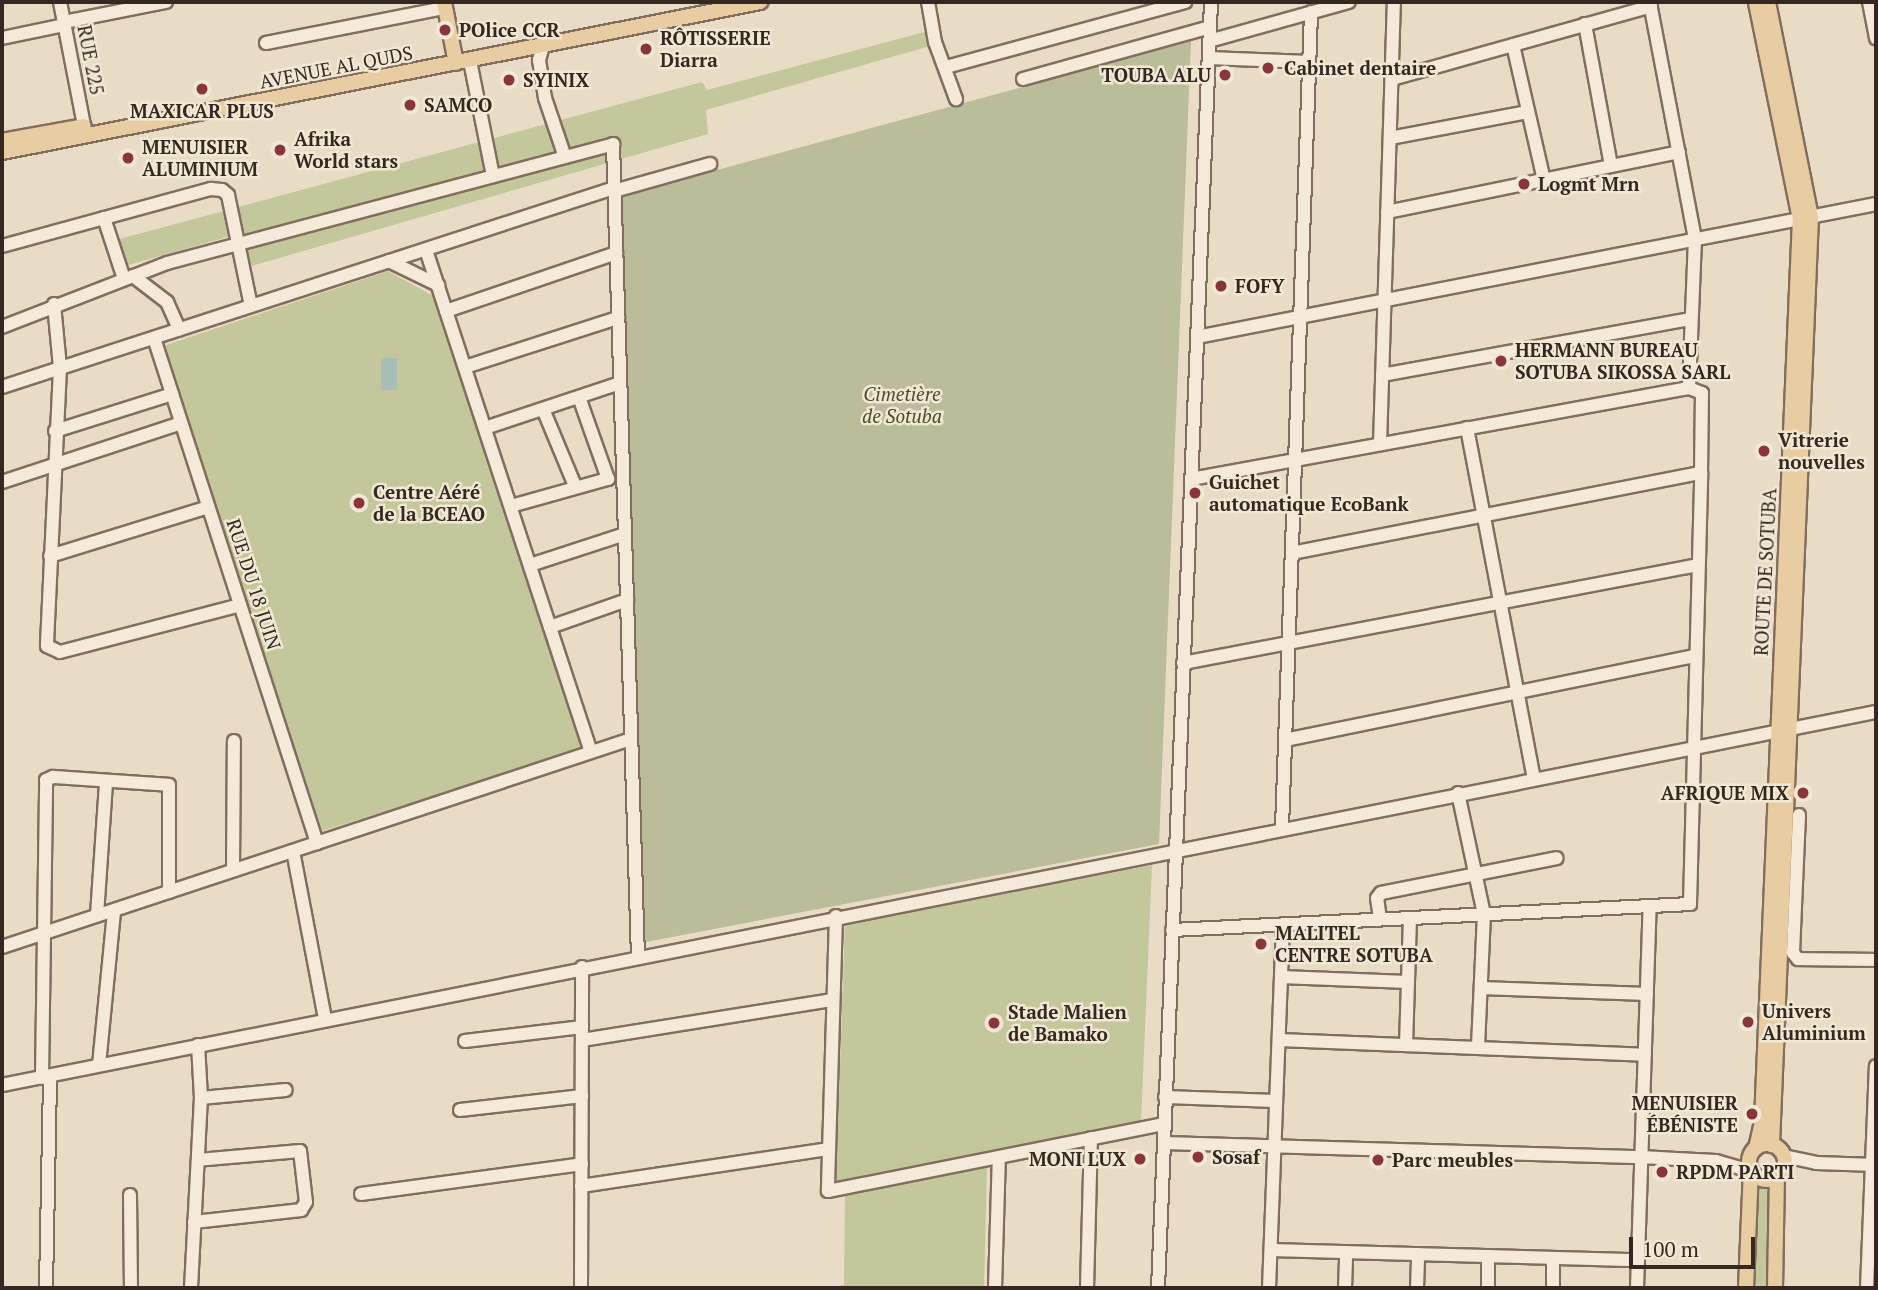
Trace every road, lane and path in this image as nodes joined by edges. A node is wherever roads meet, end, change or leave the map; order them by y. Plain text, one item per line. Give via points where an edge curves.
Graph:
1 (60, 2) edge
2 (166, 2) edge
3 (720, 2) edge
4 (760, 2) edge
5 (928, 2) edge
6 (1185, 2) edge
7 (1211, 2) edge
8 (1349, 2) edge
9 (1394, 2) edge
10 (1756, 2) edge
11 (1768, 2) edge
12 (1869, 2) edge
13 (447, 4) edge
14 (1651, 4) edge
15 (1311, 13) junction
16 (64, 24) junction
17 (1585, 24) junction
18 (1210, 27) junction
19 (2, 38) edge
20 (1876, 38) edge
21 (1209, 41) junction
22 (266, 43) dead end
23 (1513, 45) junction
24 (543, 46) junction
25 (1209, 58) junction
26 (462, 59) junction
27 (1310, 62) junction
28 (946, 67) junction
29 (1023, 79) dead end
30 (1392, 79) junction
31 (956, 99) dead end
32 (1528, 112) junction
33 (84, 126) junction
34 (1390, 138) junction
35 (2, 141) edge
36 (2, 152) edge
37 (1679, 152) junction
38 (565, 157) junction
39 (710, 164) dead end
40 (1612, 166) junction
41 (493, 176) junction
42 (1544, 180) junction
43 (614, 190) junction
44 (1876, 204) edge
45 (1387, 212) junction
46 (104, 218) junction
47 (1806, 218) junction
48 (1695, 239) junction
49 (237, 242) junction
50 (2, 246) edge
51 (426, 250) junction
52 (616, 253) junction
53 (389, 261) junction
54 (129, 277) junction
55 (438, 285) junction
56 (1384, 300) junction
57 (54, 304) junction
58 (251, 306) junction
59 (446, 311) junction
60 (1300, 317) junction
61 (618, 318) junction
62 (1691, 319) junction
63 (2, 327) edge
64 (180, 329) junction
65 (1197, 337) junction
66 (154, 338) junction
67 (465, 367) junction
68 (60, 368) junction
69 (1382, 375) junction
70 (620, 383) junction
71 (2, 387) edge
72 (1689, 388) junction
73 (172, 394) junction
74 (579, 397) junction
75 (543, 409) junction
76 (181, 423) junction
77 (485, 428) junction
78 (1467, 428) junction
79 (55, 431) junction
80 (1380, 444) junction
81 (1295, 459) junction
82 (53, 465) junction
83 (1701, 473) junction
84 (1191, 479) junction
85 (2, 481) edge
86 (575, 486) junction
87 (510, 506) junction
88 (208, 507) junction
89 (1484, 516) junction
90 (625, 534) junction
91 (1292, 553) junction
92 (50, 556) junction
93 (530, 565) junction
94 (1698, 565) junction
95 (627, 600) junction
96 (1500, 603) junction
97 (240, 605) junction
98 (550, 627) junction
99 (1289, 642) junction
100 (1696, 656) junction
101 (1183, 663) junction
102 (1518, 692) junction
103 (1876, 712) edge
104 (1783, 729) junction
105 (631, 739) junction
106 (1285, 740) junction
107 (234, 741) dead end
108 (1693, 747) junction
109 (592, 752) junction
110 (1534, 778) junction
111 (106, 782) junction
112 (1458, 793) junction
113 (1799, 815) dead end
114 (1282, 827) junction
115 (317, 843) junction
116 (1176, 849) junction
117 (293, 851) junction
118 (1557, 858) dead end
119 (233, 870) junction
120 (1476, 876) junction
121 (169, 892) junction
122 (1650, 906) junction
123 (114, 911) junction
124 (1484, 914) junction
125 (97, 915) junction
126 (836, 916) junction
127 (1410, 918) junction
128 (1380, 919) junction
129 (1283, 924) junction
130 (1172, 930) junction
131 (42, 934) junction
132 (2, 947) edge
133 (638, 956) junction
134 (1876, 960) edge
135 (582, 967) junction
136 (1281, 977) junction
137 (1408, 982) junction
138 (1481, 988) junction
139 (1647, 994) junction
140 (833, 1000) junction
141 (325, 1019) junction
142 (582, 1034) junction
143 (1279, 1040) junction
144 (464, 1041) dead end
145 (198, 1045) junction
146 (1406, 1045) junction
147 (1478, 1048) junction
148 (1645, 1055) junction
149 (99, 1065) junction
150 (1876, 1066) edge
151 (46, 1077) junction
152 (2, 1085) edge
153 (286, 1090) dead end
154 (582, 1096) junction
155 (1166, 1097) junction
156 (201, 1098) junction
157 (1276, 1101) junction
158 (460, 1110) dead end
159 (1164, 1125) junction
160 (1091, 1138) junction
161 (1164, 1143) junction
162 (1772, 1145) junction
163 (1275, 1146) junction
164 (829, 1149) junction
165 (1753, 1151) junction
166 (999, 1157) junction
167 (1641, 1157) junction
168 (198, 1160) junction
169 (1716, 1161) junction
170 (582, 1164) junction
171 (1874, 1165) edge
172 (1782, 1166) junction
173 (1751, 1171) junction
174 (581, 1186) junction
175 (361, 1194) dead end
176 (130, 1195) dead end
177 (194, 1222) junction
178 (1271, 1250) junction
179 (1346, 1252) junction
180 (1418, 1254) junction
181 (1488, 1256) junction
182 (1553, 1258) junction
183 (1638, 1260) junction
184 (46, 1288) edge
185 (131, 1288) edge
186 (191, 1288) edge
187 (581, 1288) edge
188 (995, 1288) edge
189 (1087, 1288) edge
190 (1157, 1288) edge
191 (1269, 1288) edge
192 (1345, 1288) edge
193 (1417, 1288) edge
194 (1488, 1288) edge
195 (1553, 1288) edge
196 (1637, 1288) edge
197 (1746, 1288) edge
198 (1775, 1288) edge
199 (1867, 1288) edge

1 - 16 street, RUE 225
2 - 16 street
3 - 26 main road, AVENUE AL QUDS
4 - 24 main road, AVENUE AL QUDS
5 - 28 street
6 - 28 street
7 - 18 street
8 - 15 street
9 - 30 street
10 - 47 main road, ROUTE DE SOTUBA
11 - 47 main road, ROUTE DE SOTUBA
12 - 20 street
13 - 22 street
13 - 26 main road
14 - 17 street
14 - 37 street
15 - 21 street
15 - 27 street
16 - 19 street
16 - 33 street, RUE 225
17 - 23 street
17 - 40 street
18 - 21 street
18 - 29 street
21 - 25 street
23 - 30 street
23 - 32 street
24 - 26 main road, AVENUE AL QUDS
24 - 38 street via 539,60 545,98
25 - 27 street
25 - 65 street
26 - 33 main road, AVENUE AL QUDS
26 - 36 main road, AVENUE AL QUDS
26 - 41 street
27 - 60 street
28 - 31 street
30 - 34 street
32 - 34 street
32 - 42 street
33 - 35 main road, AVENUE AL QUDS
34 - 45 street
37 - 40 street
37 - 48 street
38 - 41 street
38 - 43 street via 613,144
39 - 43 street
40 - 42 street
41 - 49 street
42 - 45 street
43 - 51 street
43 - 52 street
44 - 47 street
45 - 56 street
46 - 49 street via 222,190 228,195
46 - 50 street
46 - 54 street
47 - 48 street
47 - 104 main road, ROUTE DE SOTUBA
48 - 56 street
48 - 62 street
49 - 54 street
49 - 58 street
51 - 53 street
51 - 55 street
52 - 59 street
52 - 61 street
53 - 55 street
53 - 58 street
54 - 57 street
54 - 64 street via 167,302
55 - 59 street
56 - 60 street
56 - 69 street
57 - 63 street
57 - 68 street
58 - 64 street
59 - 67 street
60 - 65 street
60 - 81 street
61 - 67 street
61 - 70 street
62 - 69 street
62 - 72 street
64 - 66 street
65 - 84 street
66 - 68 street
66 - 73 street, RUE DU 18 JUIN
67 - 77 street
68 - 71 street
68 - 79 street
69 - 80 street
70 - 74 street
70 - 90 street
72 - 78 street
72 - 83 street via 1702,393
73 - 76 street, RUE DU 18 JUIN
73 - 79 street
74 - 75 street
74 - 86 street via 608,479
75 - 77 street
75 - 86 street
76 - 82 street
76 - 88 street, RUE DU 18 JUIN
77 - 87 street
78 - 80 street
78 - 89 street
79 - 82 street
80 - 81 street
81 - 84 street
81 - 91 street
82 - 85 street
82 - 92 street
83 - 89 street
83 - 94 street
84 - 101 street
86 - 87 street
87 - 93 street
88 - 92 street
88 - 97 street, RUE DU 18 JUIN
89 - 91 street
89 - 96 street
90 - 93 street
90 - 95 street
91 - 99 street
92 - 97 street via 47,646 51,651
93 - 98 street
94 - 96 street
94 - 100 street
95 - 98 street
95 - 105 street
96 - 99 street
96 - 102 street
97 - 115 street, RUE DU 18 JUIN
98 - 109 street
99 - 101 street
99 - 106 street
100 - 102 street
100 - 108 street
101 - 116 street
102 - 106 street
102 - 110 street
103 - 104 street
104 - 108 street
104 - 162 main road, ROUTE DE SOTUBA
104 - 165 main road, ROUTE DE SOTUBA via 1762,1121
105 - 109 street
105 - 133 street
106 - 114 street
107 - 119 street
108 - 110 street
108 - 122 street via 1690,904
109 - 115 street
110 - 112 street
111 - 121 street via 169,785
111 - 125 street
111 - 131 street via 53,777 43,787
112 - 114 street
112 - 120 street
113 - 134 street via 1793,953 1798,959
114 - 116 street
115 - 117 street
116 - 126 street
116 - 130 street
117 - 119 street
117 - 141 street
118 - 120 street
119 - 121 street
120 - 124 street
120 - 128 street via 1381,893 1377,898
121 - 123 street
122 - 124 street
122 - 139 street
123 - 125 street
123 - 149 street
124 - 127 street
124 - 138 street
125 - 131 street
126 - 133 street
126 - 140 street
127 - 128 street
127 - 137 street
128 - 129 street
129 - 130 street
129 - 136 street
130 - 155 street
131 - 132 street
131 - 151 street
133 - 135 street
135 - 141 street
135 - 142 street
136 - 137 street
136 - 143 street
137 - 146 street
138 - 139 street
138 - 147 street
139 - 148 street
140 - 142 street
140 - 164 street
141 - 145 street
142 - 144 street
142 - 154 street
143 - 146 street
143 - 157 street
145 - 149 street
145 - 156 street
146 - 147 street
147 - 148 street
148 - 167 street
149 - 151 street
150 - 171 street
151 - 152 street
151 - 184 street
153 - 156 street
154 - 158 street
154 - 170 street
155 - 157 street
155 - 159 street
156 - 168 street
157 - 163 street
159 - 160 street
159 - 161 street
160 - 166 street
160 - 189 street
161 - 163 street
161 - 190 street
162 - 165 main road
162 - 172 main road
163 - 167 street
163 - 178 street
164 - 166 street via 828,1191
164 - 174 street
165 - 169 street
165 - 173 main road, ROUTE DE SOTUBA
166 - 188 street
167 - 169 street
167 - 183 street
168 - 177 street
168 - 177 street via 300,1151 306,1202 301,1210
169 - 173 street
170 - 174 street
170 - 175 street
171 - 172 street
171 - 199 street
172 - 173 main road via 1763,1180
172 - 198 main road
173 - 197 main road, ROUTE DE SOTUBA
174 - 187 street
176 - 185 street
177 - 186 street
178 - 179 street
178 - 191 street
179 - 180 street
179 - 192 street
180 - 181 street
180 - 193 street
181 - 182 street
181 - 194 street
182 - 183 street
182 - 195 street
183 - 196 street

